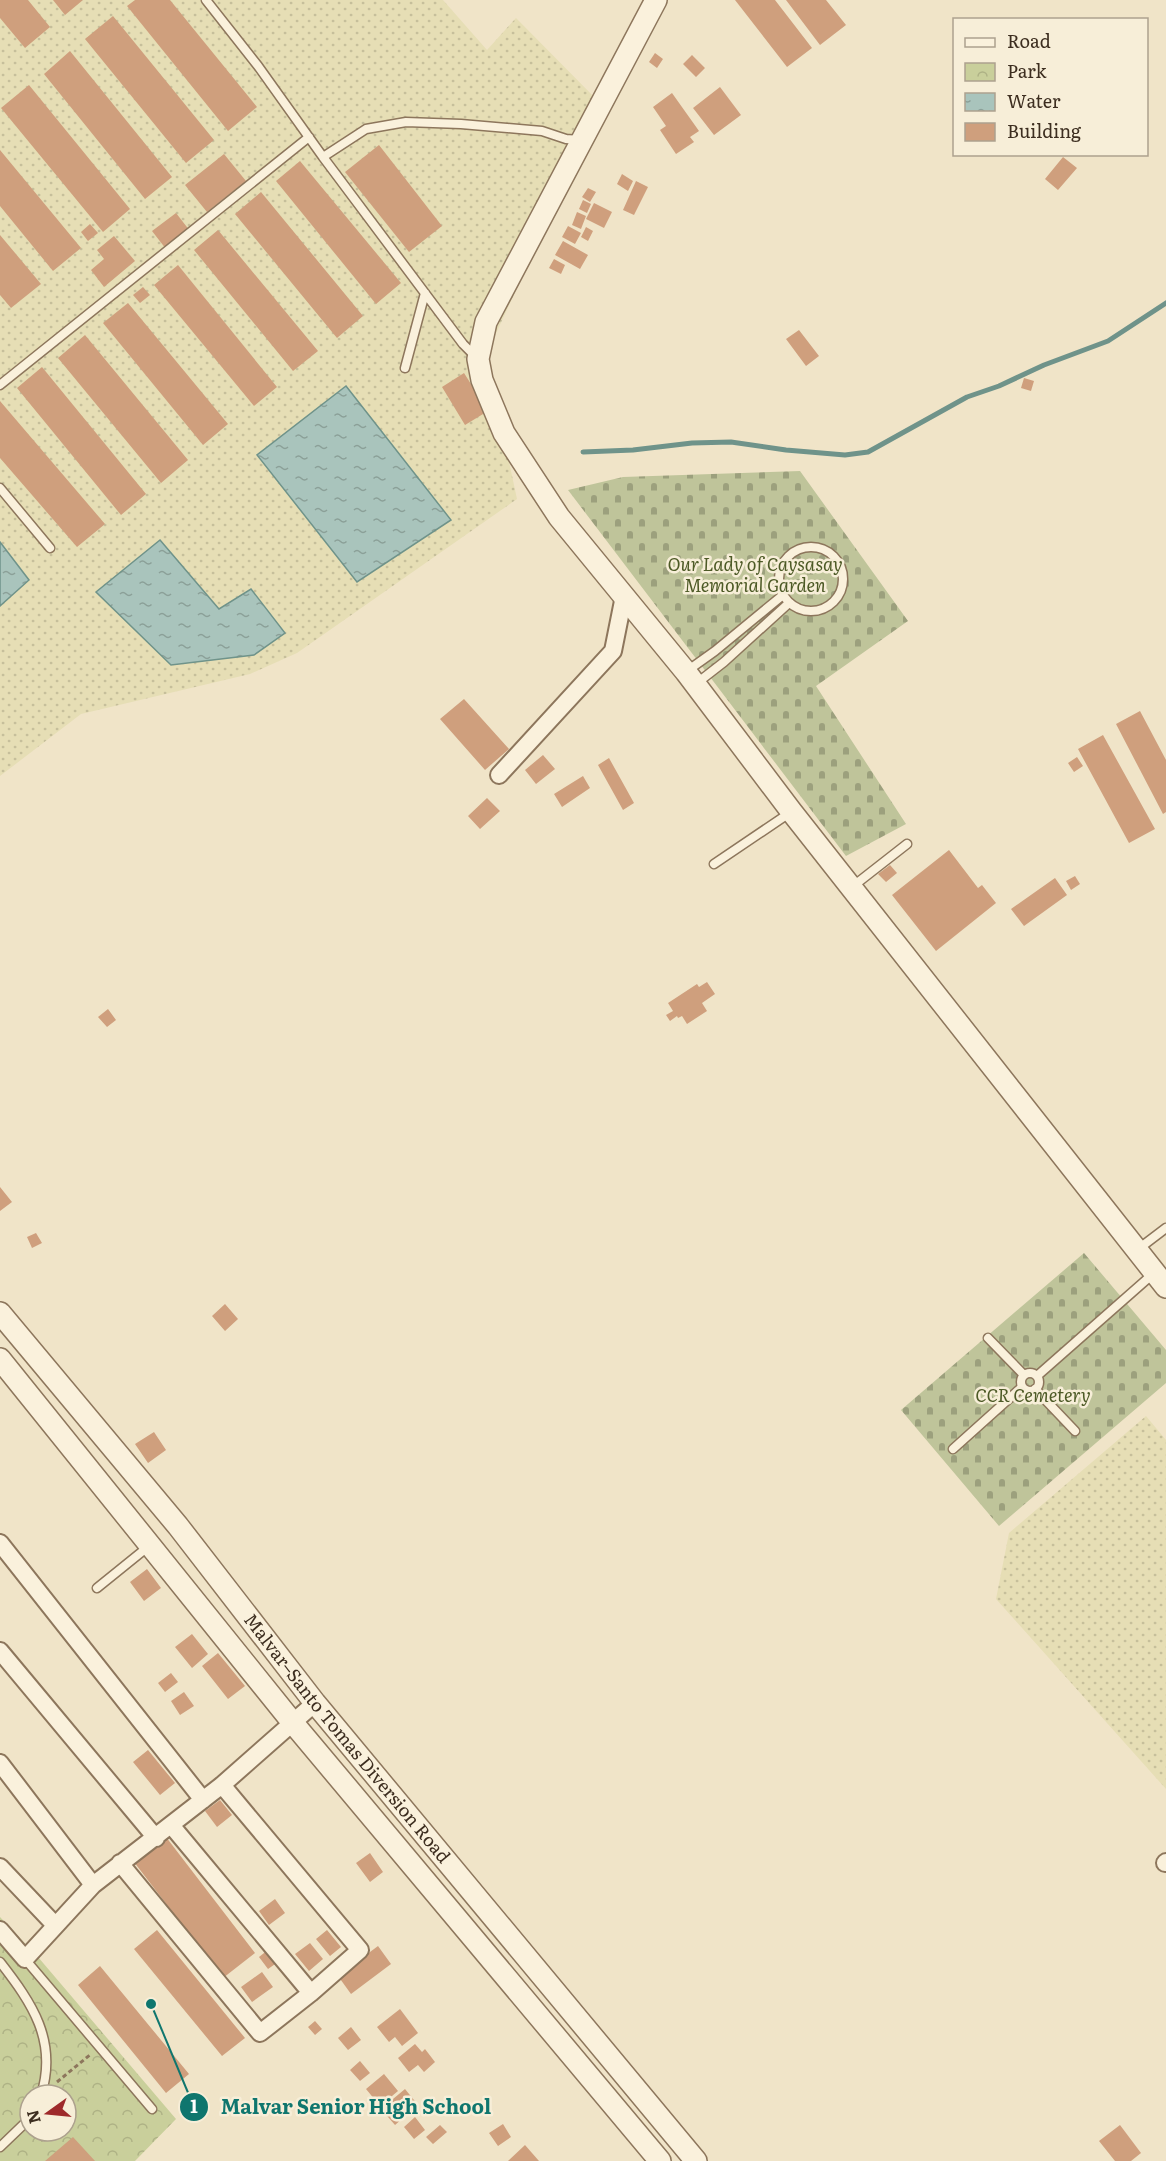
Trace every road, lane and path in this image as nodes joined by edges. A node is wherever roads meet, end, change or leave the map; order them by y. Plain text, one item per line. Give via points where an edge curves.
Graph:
1 (206, 0) edge
2 (656, 0) edge
3 (309, 137) junction
4 (584, 140) junction
5 (323, 157) junction
6 (425, 293) junction
7 (478, 359) junction
8 (405, 368) dead end
9 (0, 385) edge
10 (0, 488) edge
11 (50, 548) dead end
12 (783, 595) junction
13 (624, 596) junction
14 (789, 603) junction
15 (691, 678) junction
16 (499, 775) dead end
17 (791, 811) junction
18 (907, 844) dead end
19 (714, 864) dead end
20 (852, 888) junction
21 (1166, 1228) edge
22 (1136, 1251) junction
23 (1160, 1280) edge
24 (0, 1313) edge
25 (988, 1338) dead end
26 (0, 1359) edge
27 (1024, 1374) junction
28 (1037, 1376) junction
29 (1022, 1387) junction
30 (1035, 1389) junction
31 (1075, 1431) dead end
32 (953, 1449) dead end
33 (0, 1543) edge
34 (150, 1545) junction
35 (97, 1588) dead end
36 (0, 1651) edge
37 (315, 1703) junction
38 (293, 1723) junction
39 (0, 1763) edge
40 (222, 1785) junction
41 (203, 1800) junction
42 (171, 1825) junction
43 (156, 1838) junction
44 (120, 1863) junction
45 (0, 1867) edge
46 (93, 1885) junction
47 (55, 1925) junction
48 (0, 1930) edge
49 (25, 1959) junction
50 (0, 1962) edge
51 (312, 1994) junction
52 (100, 2047) junction
53 (45, 2083) edge
54 (56, 2083) edge
55 (152, 2109) dead end
56 (18, 2130) edge
57 (3, 2144) edge
58 (0, 2157) edge
59 (660, 2161) edge
60 (696, 2161) edge

1 - 3 lane
2 - 4 street
3 - 5 lane
3 - 9 lane
4 - 5 lane via 519,129 406,122 366,129
4 - 7 street via 486,322
5 - 6 lane
6 - 7 lane
6 - 8 lane
7 - 13 street via 482,380 504,433 560,517
10 - 11 lane
12 - 14 lane
12 - 14 lane via 780,570 794,551 818,547 838,560 843,584 830,605 807,611
12 - 15 lane via 715,651
13 - 15 street
13 - 16 street via 613,651
14 - 15 lane via 724,662
15 - 17 street
17 - 19 lane
17 - 20 street
18 - 20 lane
20 - 22 street
21 - 22 lane
22 - 23 street
23 - 28 lane
24 - 37 street, Malvar–Santo Tomas Diversion Road via 178,1526
25 - 27 lane
26 - 34 street, Malvar–Santo Tomas Diversion Road
27 - 28 lane
27 - 29 lane
28 - 30 lane
29 - 30 lane
29 - 32 lane
30 - 31 lane
33 - 41 street
34 - 35 lane
34 - 38 street, Malvar–Santo Tomas Diversion Road
36 - 43 street
37 - 38 street
37 - 60 street, Malvar–Santo Tomas Diversion Road
38 - 40 street
38 - 59 street, Malvar–Santo Tomas Diversion Road
39 - 46 street
40 - 41 street
40 - 51 street via 360,1950
41 - 42 street
42 - 43 street
42 - 51 street
43 - 44 street
44 - 46 street
44 - 51 street via 260,2033
45 - 47 street
46 - 47 street
47 - 49 street
48 - 49 street
49 - 52 lane
50 - 53 lane via 36,2014 47,2046
52 - 54 path
52 - 55 lane
56 - 57 lane
57 - 58 lane

